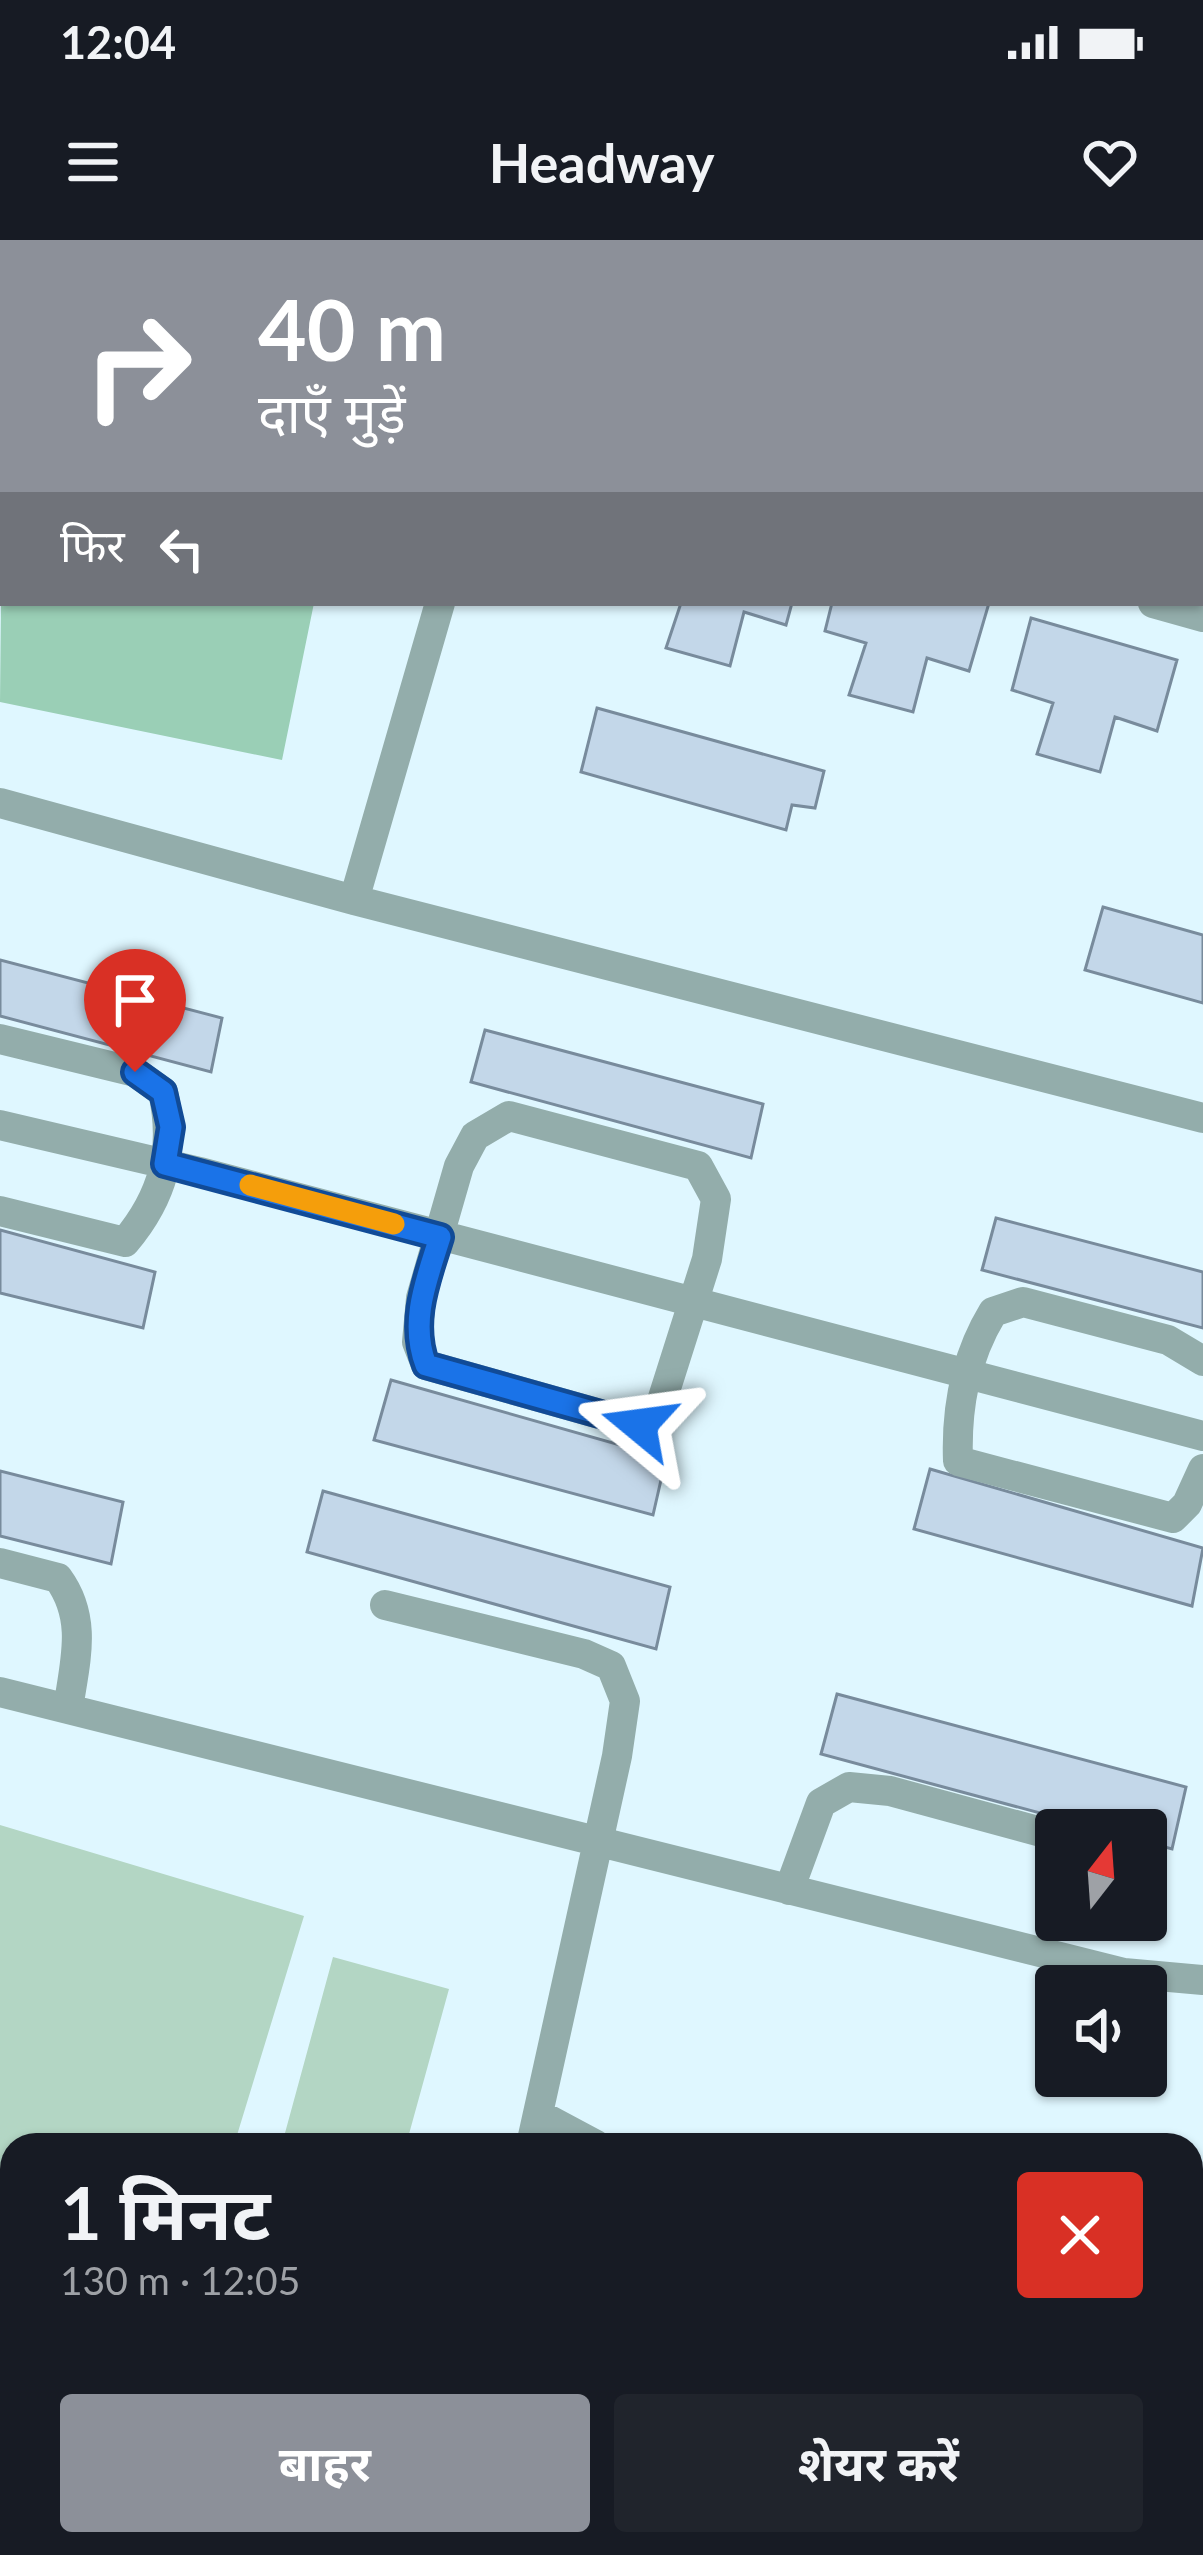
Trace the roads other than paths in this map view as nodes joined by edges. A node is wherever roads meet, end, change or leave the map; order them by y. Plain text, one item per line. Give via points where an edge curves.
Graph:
1 (439, 606) edge
2 (1164, 606) edge
3 (1203, 617) edge
4 (0, 803) edge
5 (354, 901) junction
6 (0, 1039) edge
7 (1203, 1118) edge
8 (0, 1125) edge
9 (165, 1164) junction
10 (0, 1211) edge
11 (440, 1237) junction
12 (695, 1303) junction
13 (1203, 1360) edge
14 (963, 1373) junction
15 (1203, 1436) edge
16 (1203, 1469) edge
17 (0, 1563) edge
18 (385, 1604) dead end
19 (0, 1692) edge
20 (68, 1709) junction
21 (1035, 1830) edge
22 (601, 1842) junction
23 (789, 1890) junction
24 (1203, 1980) edge
25 (538, 2114) junction
26 (534, 2133) edge
27 (574, 2133) edge

1 - 5 street
2 - 3 street
4 - 5 street
5 - 7 street
6 - 9 street via 135,1072 163,1092 171,1127
8 - 9 street
9 - 10 street via 147,1216 125,1243
9 - 11 street
11 - 12 street
11 - 12 street via 475,1136 508,1116 596,1136 698,1166 716,1199
11 - 12 street via 421,1298 417,1342 426,1365 639,1425 661,1407
12 - 14 street
13 - 14 street via 1168,1340 1022,1302 993,1312
14 - 15 street
14 - 16 street via 958,1461 1173,1518
17 - 20 street via 58,1578 75,1601 79,1637
18 - 22 street via 611,1666 625,1701
19 - 20 street
20 - 22 street
21 - 23 street via 849,1786 820,1803
22 - 23 street
22 - 25 street
23 - 24 street via 1124,1973
25 - 26 street
25 - 27 street

